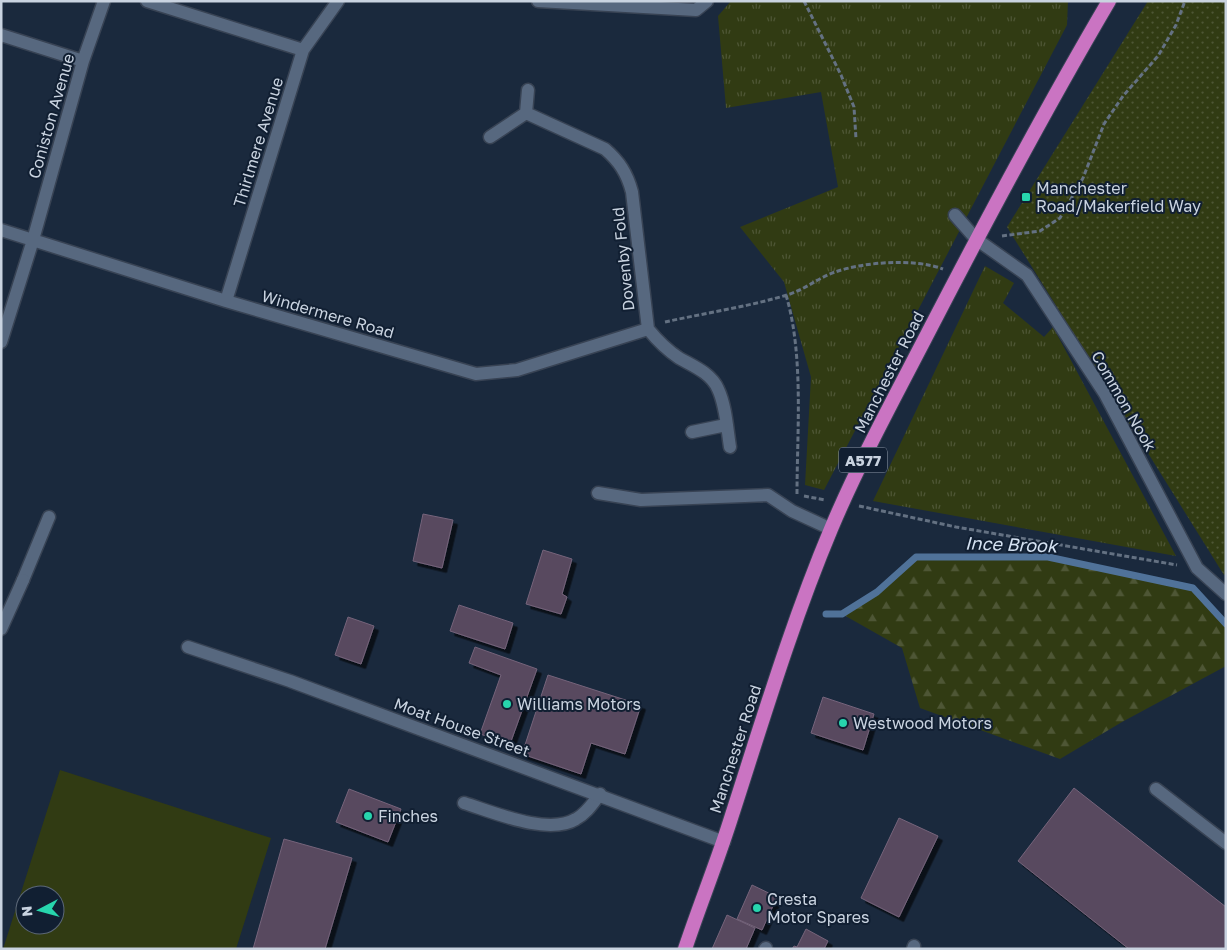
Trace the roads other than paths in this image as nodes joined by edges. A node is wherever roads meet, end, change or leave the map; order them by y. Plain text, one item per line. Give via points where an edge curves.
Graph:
1 (104, 1) edge
2 (147, 1) edge
3 (338, 1) edge
4 (538, 1) edge
5 (707, 1) edge
6 (1109, 1) edge
7 (1, 35) edge
8 (304, 50) junction
9 (83, 61) junction
10 (528, 90) dead end
11 (526, 113) junction
12 (490, 137) dead end
13 (955, 215) dead end
14 (1, 230) edge
15 (976, 239) junction
16 (33, 240) junction
17 (226, 301) junction
18 (647, 327) junction
19 (1, 342) edge
20 (726, 426) junction
21 (692, 432) dead end
22 (730, 447) dead end
23 (598, 493) dead end
24 (49, 516) dead end
25 (830, 529) junction
26 (1226, 594) edge
27 (1, 629) edge
28 (188, 647) dead end
29 (1156, 789) dead end
30 (600, 794) junction
31 (464, 803) dead end
32 (724, 842) junction
33 (1226, 843) edge
34 (686, 949) edge

1 - 9 street, Coniston Avenue
2 - 8 street
3 - 8 street, Thirlmere Avenue
4 - 5 street via 696,10
6 - 15 highway, Manchester Road / A577
7 - 9 street
8 - 17 street, Thirlmere Avenue
9 - 16 street, Coniston Avenue
10 - 11 street
11 - 12 street
11 - 18 street, Dovenby Fold via 605,149 629,179
13 - 15 street, Common Nook
14 - 16 street, Windermere Road
15 - 25 highway, Manchester Road / A577
15 - 26 street, Common Nook via 1027,275 1105,394 1197,568
16 - 17 street, Windermere Road
16 - 19 street, Coniston Avenue
17 - 18 street, Windermere Road via 476,374 517,370
18 - 20 street, Dovenby Fold via 657,341 710,378 718,388
20 - 21 street
20 - 22 street, Dovenby Fold
23 - 25 street via 641,500 768,495
24 - 27 street
25 - 32 highway, Manchester Road / A577 via 788,642
28 - 30 street, Moat House Street
29 - 33 street
30 - 31 street via 575,820 549,825 526,822
30 - 32 street, Moat House Street
32 - 34 highway, Manchester Road / A577

